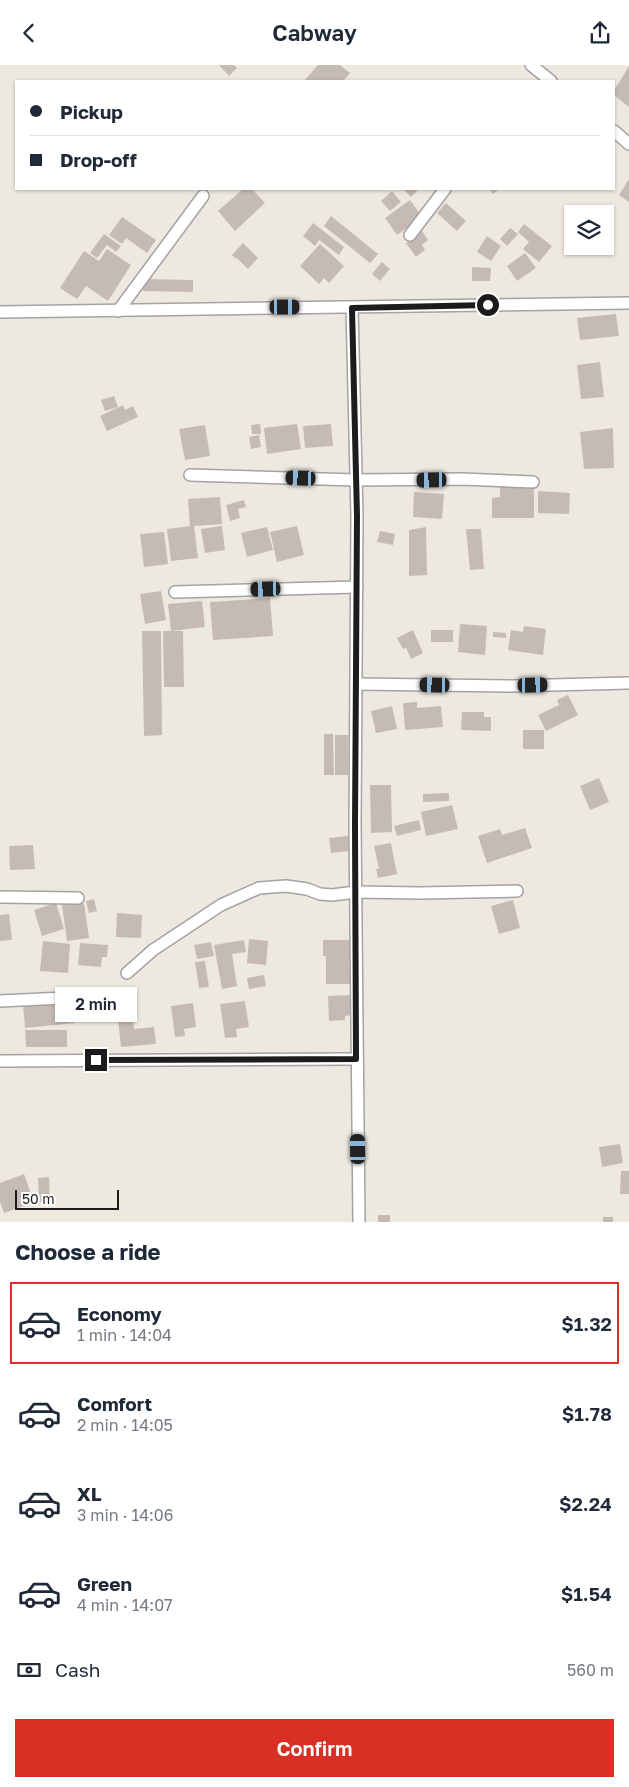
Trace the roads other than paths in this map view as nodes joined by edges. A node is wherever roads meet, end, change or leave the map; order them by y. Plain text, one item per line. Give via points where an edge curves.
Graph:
1 (531, 65) edge
2 (543, 79) edge
3 (615, 132) edge
4 (629, 143) edge
5 (444, 190) edge
6 (204, 197) dead end
7 (410, 235) dead end
8 (629, 303) edge
9 (352, 308) junction
10 (118, 311) junction
11 (0, 312) edge
12 (190, 475) dead end
13 (356, 480) junction
14 (533, 482) dead end
15 (357, 587) junction
16 (176, 591) dead end
17 (629, 683) edge
18 (356, 684) junction
19 (517, 891) dead end
20 (356, 892) junction
21 (0, 897) edge
22 (78, 898) dead end
23 (127, 973) dead end
24 (106, 996) dead end
25 (0, 1001) edge
26 (356, 1059) junction
27 (0, 1061) edge
28 (359, 1222) edge

1 - 2 street
3 - 4 street
5 - 7 street
6 - 10 street
8 - 9 street
9 - 10 street
9 - 13 street
10 - 11 street
12 - 13 street
13 - 14 street
13 - 15 street
15 - 16 street
15 - 18 street
17 - 18 street
18 - 20 street
19 - 20 street
20 - 23 street via 320,895 286,885 259,888 221,905 153,949
20 - 26 street
21 - 22 street
24 - 25 street
26 - 27 street
26 - 28 street

